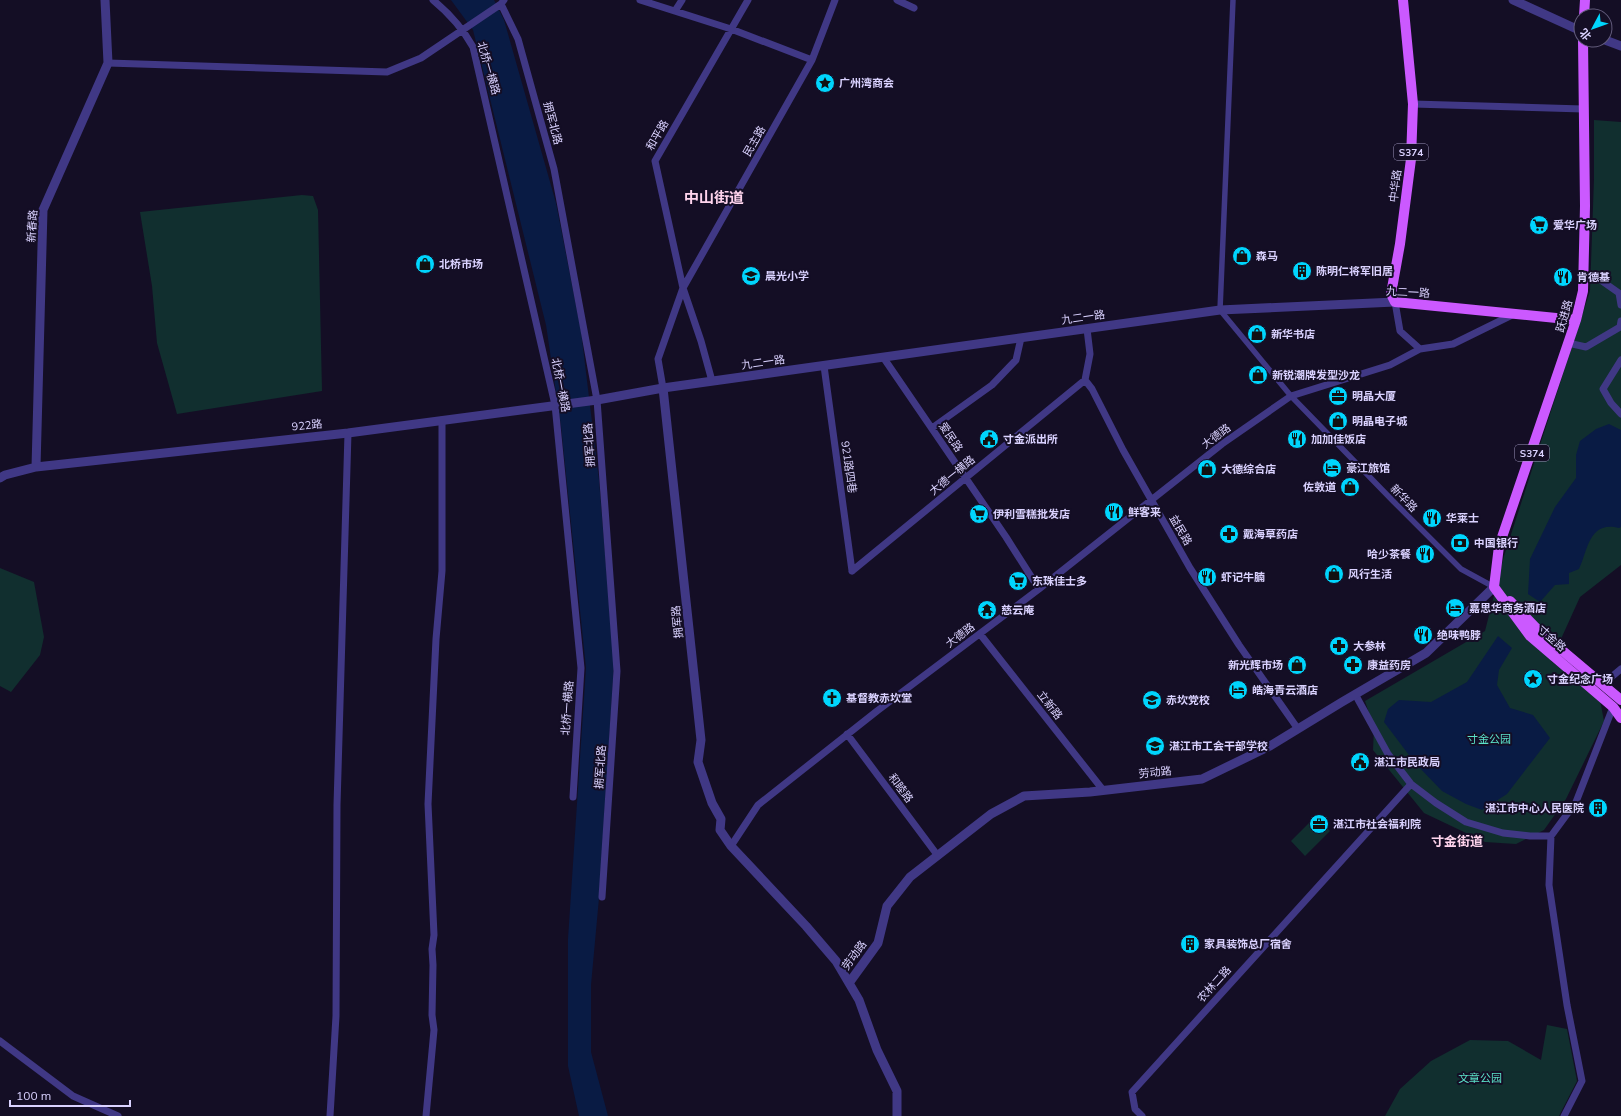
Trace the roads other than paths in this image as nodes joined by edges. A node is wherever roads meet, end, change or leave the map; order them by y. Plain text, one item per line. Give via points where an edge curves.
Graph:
1 (105, 0) edge
2 (433, 0) edge
3 (640, 0) edge
4 (682, 0) edge
5 (748, 0) edge
6 (835, 0) edge
7 (897, 0) edge
8 (1234, 0) edge
9 (1403, 0) edge
10 (1513, 0) edge
11 (503, 2) edge
12 (914, 8) dead end
13 (675, 11) junction
14 (1573, 27) edge
15 (464, 29) junction
16 (731, 29) junction
17 (1583, 48) edge
18 (812, 60) junction
19 (108, 63) junction
20 (1413, 104) junction
21 (1583, 109) junction
22 (1584, 280) junction
23 (682, 288) junction
24 (1395, 302) junction
25 (1621, 305) edge
26 (1220, 310) junction
27 (1515, 314) junction
28 (1576, 320) junction
29 (1621, 321) edge
30 (1087, 329) junction
31 (1021, 338) junction
32 (1568, 343) junction
33 (1420, 348) junction
34 (884, 357) junction
35 (1621, 360) edge
36 (824, 366) junction
37 (1084, 380) junction
38 (712, 381) junction
39 (663, 388) junction
40 (1291, 396) junction
41 (597, 400) junction
42 (555, 405) junction
43 (1621, 414) edge
44 (442, 420) junction
45 (932, 429) junction
46 (348, 433) junction
47 (36, 467) junction
48 (0, 478) edge
49 (966, 478) junction
50 (1151, 500) junction
51 (852, 571) joint
52 (1494, 587) junction
53 (1039, 589) junction
54 (980, 634) junction
55 (1621, 670) edge
56 (1603, 684) junction
57 (1355, 694) junction
58 (1621, 700) edge
59 (1613, 707) junction
60 (1621, 718) edge
61 (1298, 729) junction
62 (847, 734) junction
63 (1411, 784) junction
64 (1103, 790) junction
65 (573, 797) dead end
66 (1551, 836) junction
67 (731, 846) junction
68 (938, 856) junction
69 (602, 897) dead end
70 (849, 983) junction
71 (0, 1041) edge
72 (118, 1116) edge
73 (330, 1116) edge
74 (426, 1116) edge
75 (897, 1116) edge
76 (1142, 1116) edge
77 (1564, 1116) edge

1 - 19 street, 新春路
2 - 15 street, 北桥一横路
3 - 13 street
4 - 13 street
5 - 16 street, 和平路
6 - 18 street, 民主路
7 - 12 street
8 - 26 street
9 - 20 main road, 中华路 / S374
10 - 14 street
11 - 15 street
11 - 41 street, 拥军北路 via 518,39 554,169
13 - 16 street
15 - 19 street via 421,58 387,72
15 - 42 street, 北桥一横路 via 479,66
16 - 18 street
16 - 23 street, 和平路 via 655,161
17 - 21 main road, 跃进路 / S374
18 - 23 street, 民主路
19 - 47 street, 新春路 via 43,210
20 - 21 street
20 - 24 main road, 中华路 / S374 via 1411,159 1391,294
21 - 22 main road, 跃进路 / S374
22 - 25 street via 1599,279 1619,293
22 - 28 main road, 跃进路 / S374
23 - 38 street, 和平路
23 - 39 street via 658,359
24 - 26 street, 九二一路
24 - 27 main road, 九二一路
24 - 33 street via 1400,331
26 - 30 street, 九二一路
26 - 40 street, 新华路
27 - 28 main road, 九二一路
27 - 33 street via 1453,344
28 - 32 main road, 跃进路 / S374
29 - 32 street via 1620,327 1586,347
30 - 31 street, 九二一路
30 - 37 street via 1090,354
31 - 34 street, 九二一路
31 - 45 street via 1016,360 992,385
32 - 52 main road, 跃进路 / S374 via 1499,546
33 - 40 street, 大德路 via 1390,365
34 - 36 street, 九二一路
34 - 45 street, 爱民路
35 - 43 street via 1603,389
36 - 38 street, 九二一路
36 - 51 street, 921路四巷
37 - 49 street, 大德一横路
37 - 50 street, 益民路 via 1092,389
38 - 39 street, 九二一路
39 - 41 street, 九二一路
39 - 67 street, 拥军路 via 701,740 698,762 720,819 720,830
40 - 50 street, 大德路 via 1222,444
40 - 52 street, 新华路 via 1461,569
41 - 42 street, 922路
41 - 69 street, 拥军北路 via 617,671
42 - 44 street, 922路
42 - 65 street, 北桥一横路 via 581,668
44 - 46 street, 922路
44 - 74 street via 442,571 428,804 434,935 434,1030
45 - 49 street, 爱民路
46 - 47 street, 922路
46 - 73 street via 337,805 336,1016
47 - 48 street, 922路
49 - 51 street, 大德一横路
49 - 53 street, 爱民路
50 - 53 street, 大德路
50 - 61 street, 益民路 via 1190,568
52 - 56 main road, 寸金路 via 1538,630
52 - 57 street, 劳动路 via 1426,653
52 - 59 main road, 寸金路 via 1530,636
53 - 54 street, 大德路
54 - 62 street, 大德路
54 - 64 street, 立新路
55 - 56 street
56 - 58 main road, 寸金路
57 - 61 street, 劳动路
57 - 63 street via 1388,754
59 - 60 main road, 寸金路
59 - 66 street via 1576,802
61 - 64 street, 劳动路 via 1270,746 1202,779
62 - 67 street, 大德路 via 758,805
62 - 68 street, 和睦路
63 - 66 street via 1436,804 1466,822 1503,833
63 - 76 street, 农林二路 via 1132,1092 1135,1109
64 - 68 street, 劳动路 via 1024,796 991,814
66 - 77 street via 1549,885 1567,1005 1582,1081
67 - 70 street, 拥军路 via 806,926 836,961
68 - 70 street, 劳动路 via 910,877 887,906 878,943
70 - 75 street, 拥军路 via 859,1000 876,1050 897,1091
71 - 72 street via 73,1096

